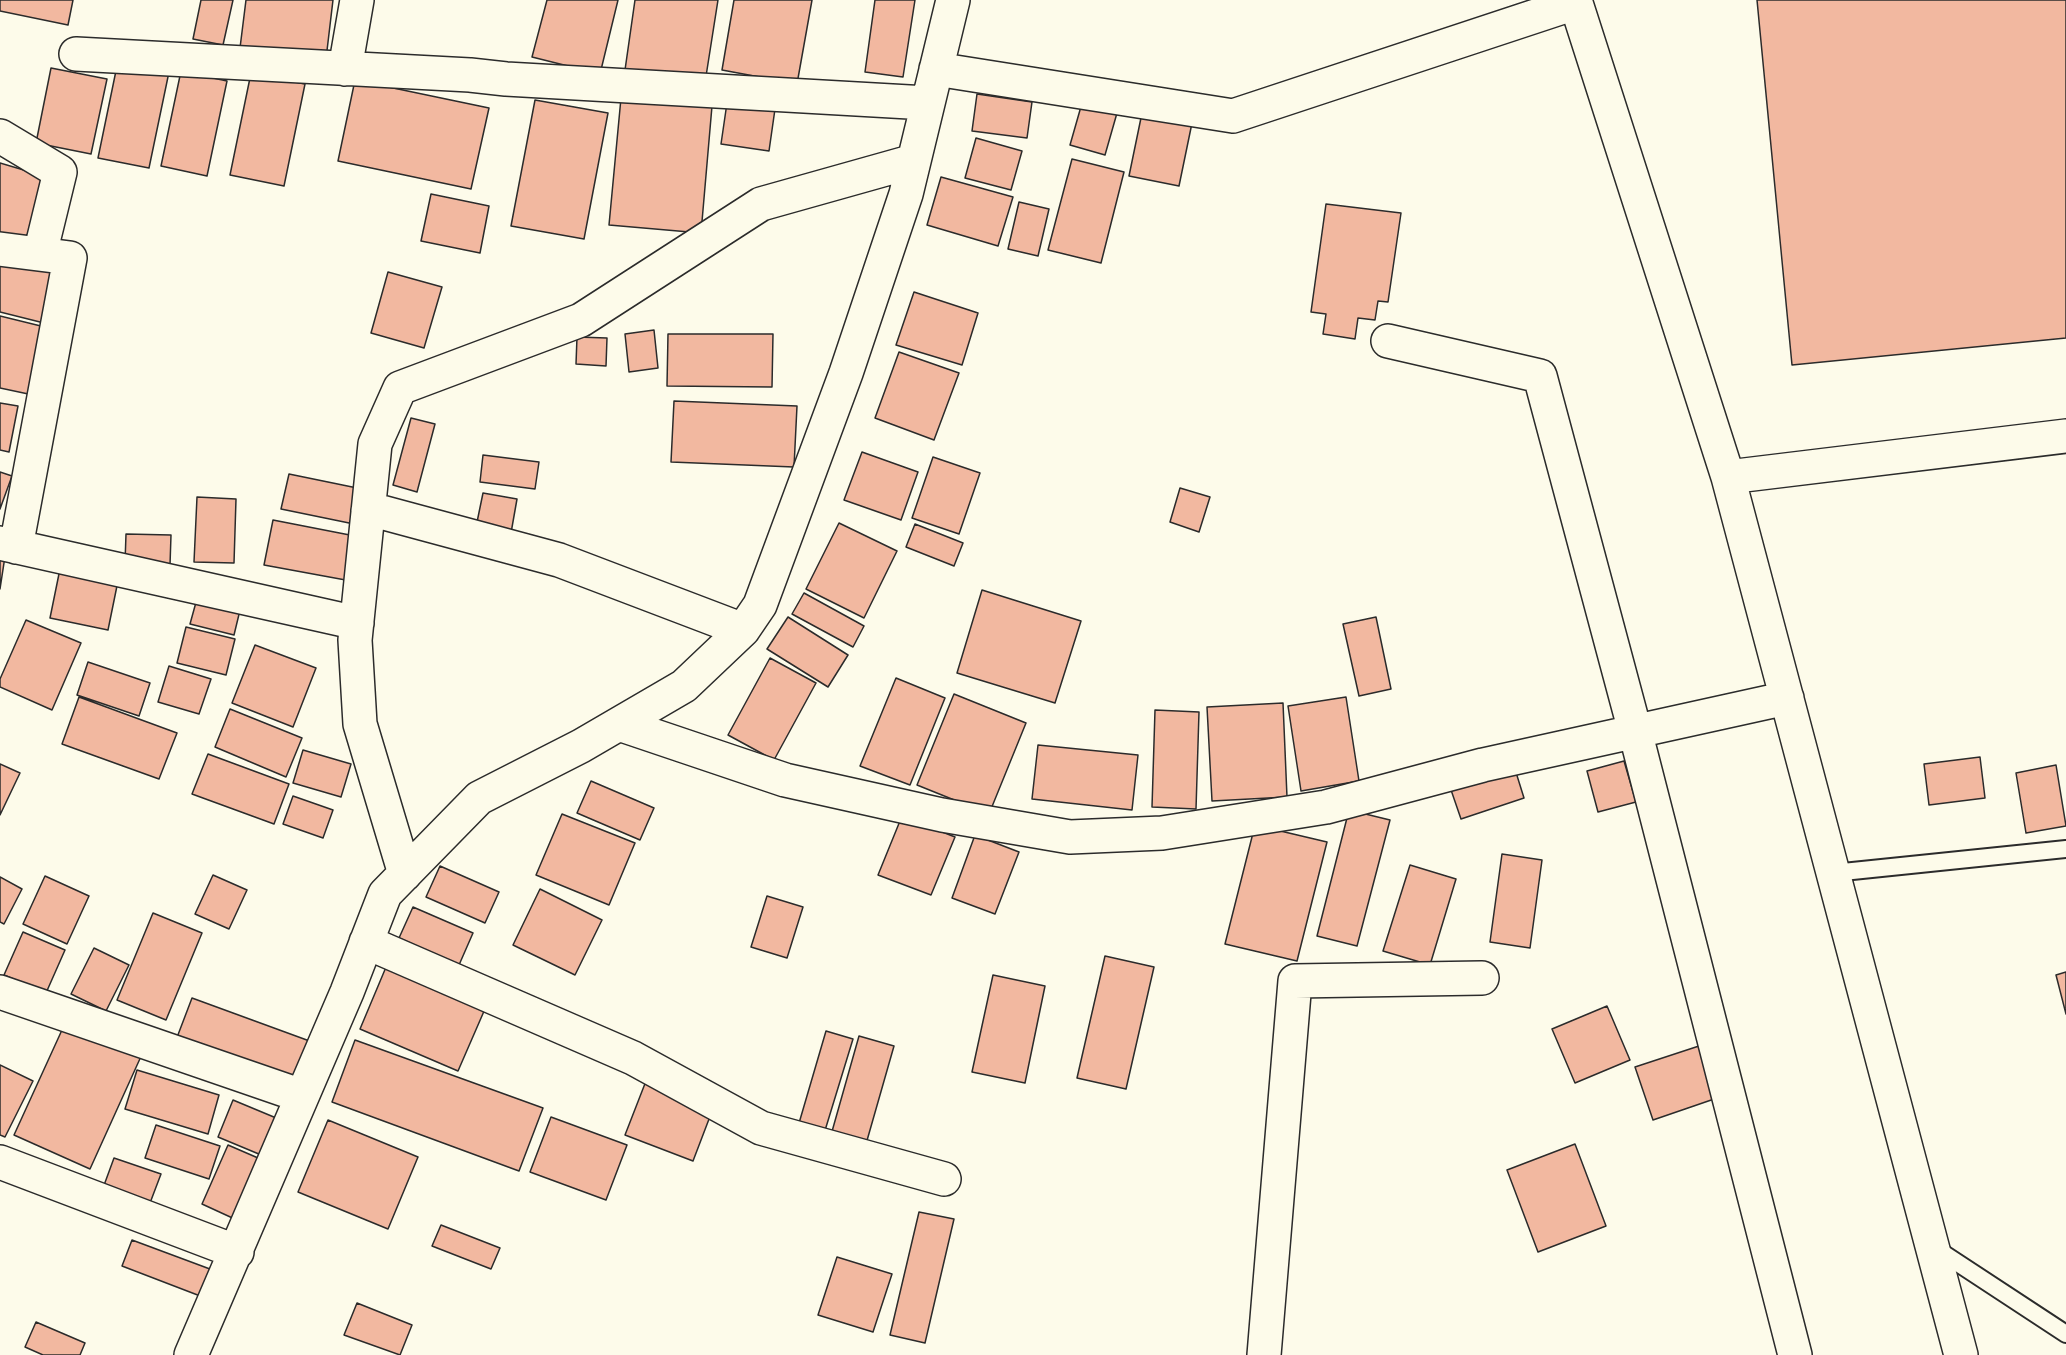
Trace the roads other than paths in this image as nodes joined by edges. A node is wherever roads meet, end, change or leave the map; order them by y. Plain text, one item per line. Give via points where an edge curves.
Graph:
1 (357, 0) edge
2 (953, 0) edge
3 (1575, 1) edge
4 (76, 54) dead end
5 (345, 69) junction
6 (936, 69) junction
7 (927, 103) junction
8 (0, 136) edge
9 (914, 161) junction
10 (0, 249) edge
11 (40, 254) junction
12 (1388, 341) dead end
13 (2066, 436) edge
14 (1728, 477) junction
15 (368, 511) junction
16 (8, 545) edge
17 (357, 623) junction
18 (743, 630) junction
19 (1787, 698) junction
20 (619, 724) junction
21 (1635, 731) junction
22 (2066, 849) edge
23 (1833, 873) junction
24 (405, 874) junction
25 (366, 942) junction
26 (1482, 978) dead end
27 (0, 992) edge
28 (302, 1096) junction
29 (0, 1162) edge
30 (944, 1179) dead end
31 (1932, 1245) junction
32 (237, 1252) junction
33 (2066, 1334) edge
34 (192, 1355) edge
35 (1264, 1355) edge
36 (1795, 1355) edge
37 (1961, 1355) edge

1 - 5 street
2 - 6 street
3 - 6 street via 1233,116
3 - 14 street
4 - 5 street
5 - 7 street
6 - 7 street
7 - 9 street
8 - 11 street via 60,172
9 - 15 street via 761,204 581,320 400,388 375,444
9 - 18 street via 846,373 760,605
10 - 11 street
11 - 16 street via 70,258
12 - 21 street via 1540,376
13 - 14 street
14 - 19 street
15 - 17 street
15 - 18 street via 559,560
16 - 17 street
17 - 24 street via 360,724
18 - 20 street via 684,686
19 - 21 street
19 - 23 street
20 - 21 street via 785,780 1070,837 1162,833 1326,807 1483,765
20 - 24 street via 479,798
21 - 36 street
22 - 23 lane
23 - 31 street
24 - 25 street via 385,894
25 - 28 street
25 - 30 street via 633,1058 761,1128
26 - 35 street via 1295,981
27 - 28 street
28 - 32 street
29 - 32 street
31 - 33 lane
31 - 37 street
32 - 34 street

